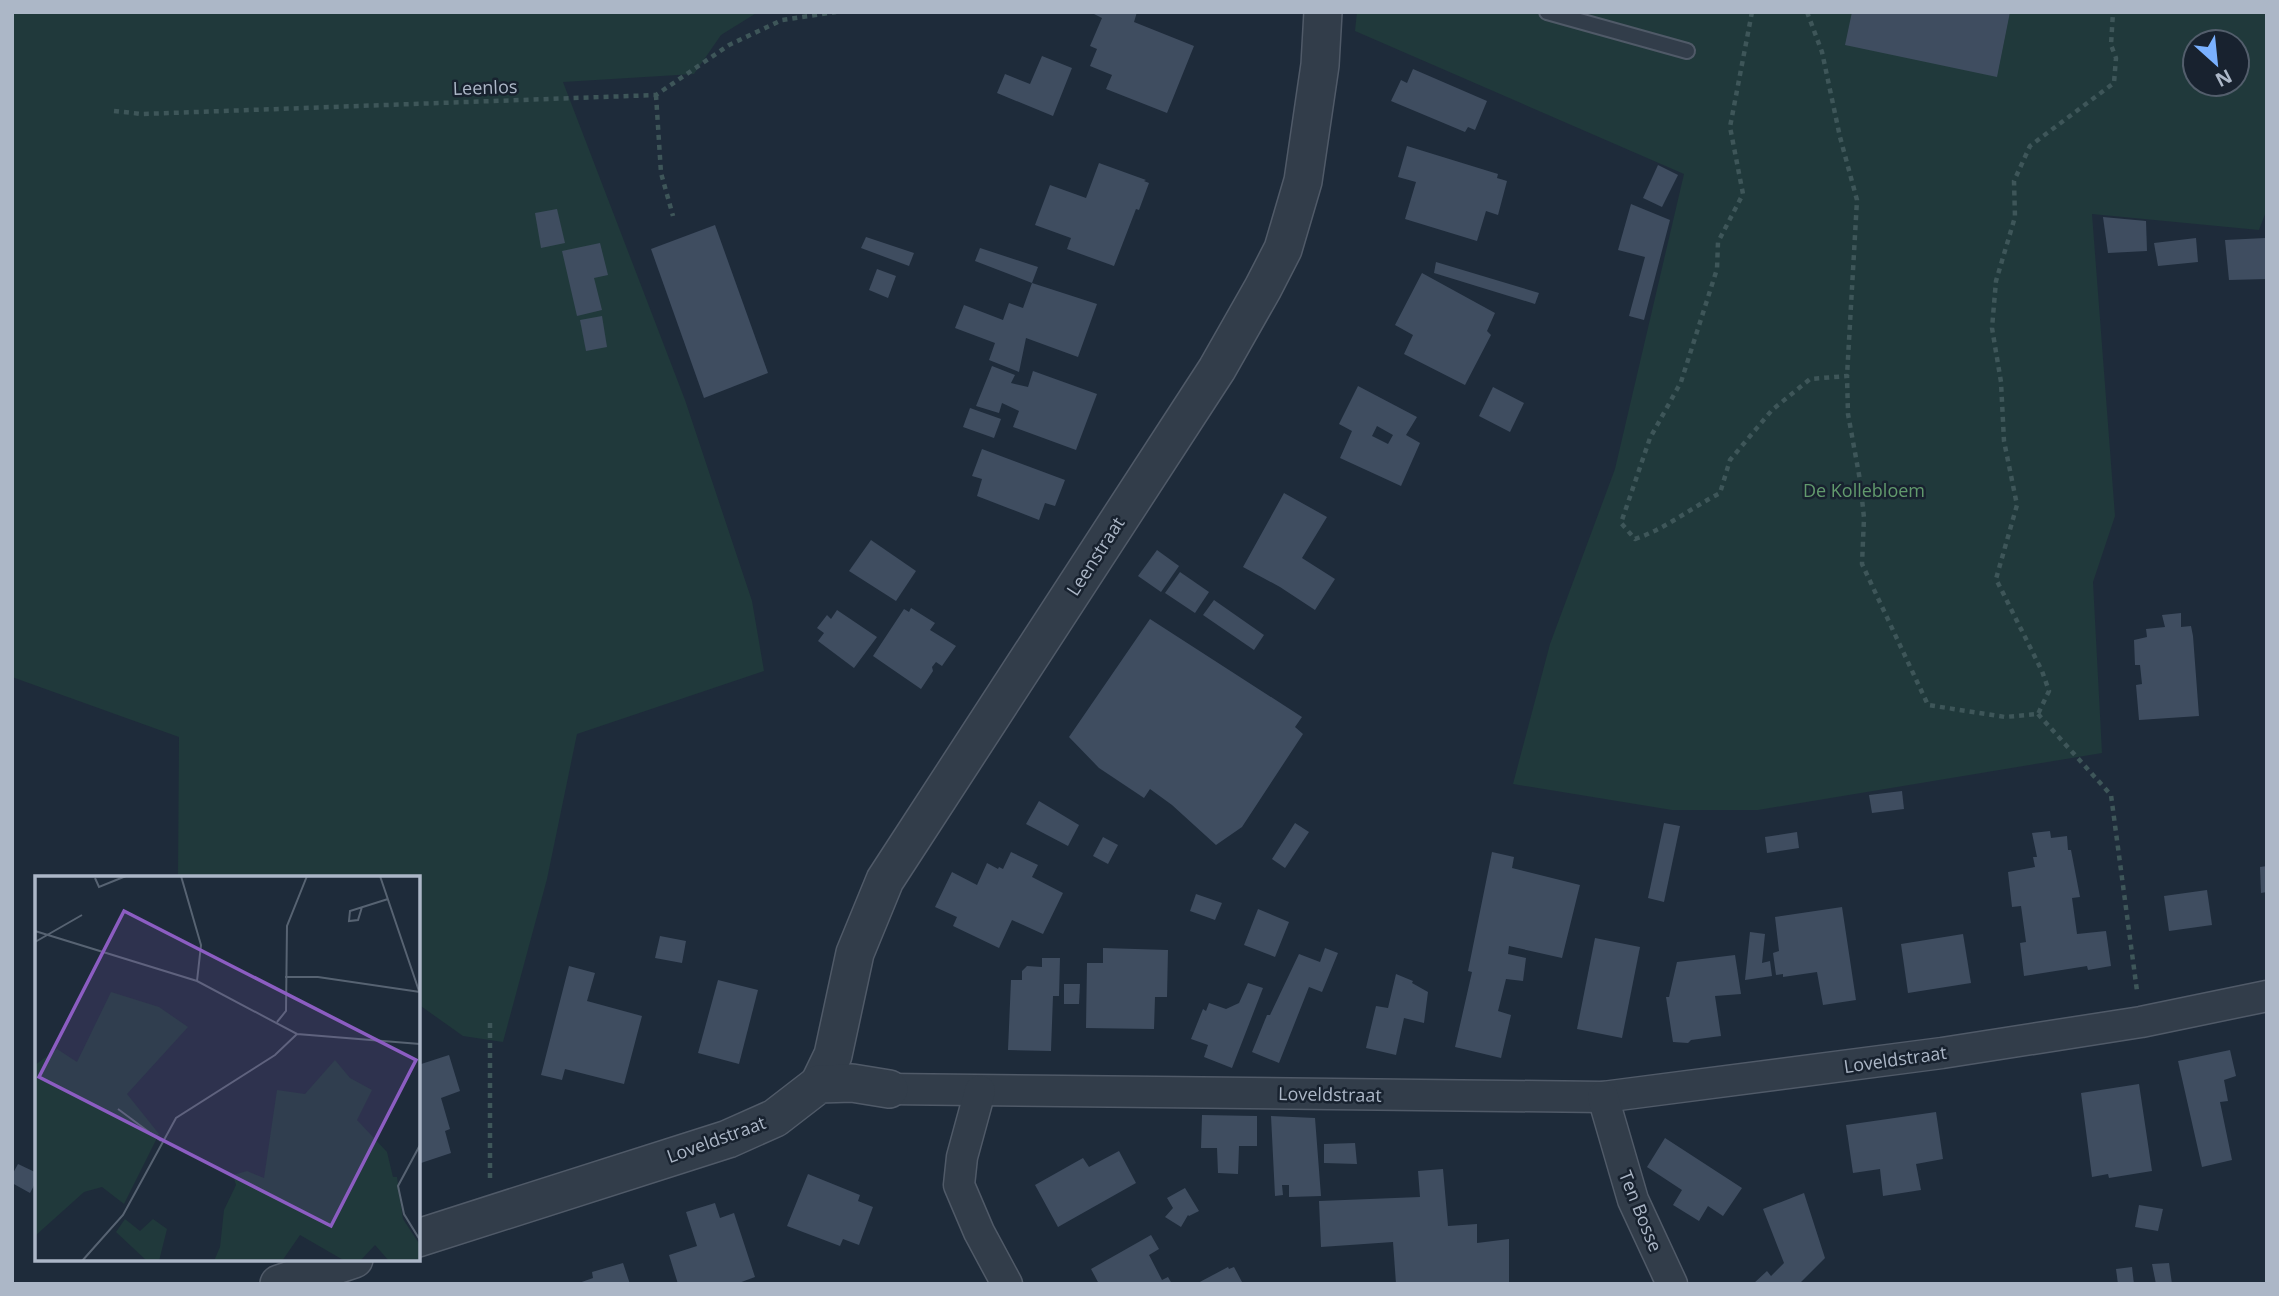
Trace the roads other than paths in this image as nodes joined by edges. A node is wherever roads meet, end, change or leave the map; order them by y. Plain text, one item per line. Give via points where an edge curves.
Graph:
1 (1323, 12) edge
2 (1547, 12) edge
3 (1687, 51) dead end
4 (2267, 996) edge
5 (819, 1084) junction
6 (889, 1089) joint
7 (980, 1091) junction
8 (1603, 1097) junction
9 (420, 1237) edge
10 (348, 1261) edge
11 (279, 1284) edge
12 (1007, 1284) edge
13 (1672, 1284) edge

1 - 5 street, Leenstraat via 1303,181 1283,249 1217,369 885,880 855,953 834,1055
2 - 3 lane
4 - 8 street, Loveldstraat via 2141,1022 1942,1053
5 - 6 street, Loveldstraat
5 - 9 street, Loveldstraat via 775,1118 728,1139
6 - 7 street, Loveldstraat
7 - 8 street, Loveldstraat
7 - 12 street via 959,1185
8 - 13 street, Ten Bosse via 1633,1200
10 - 11 street

